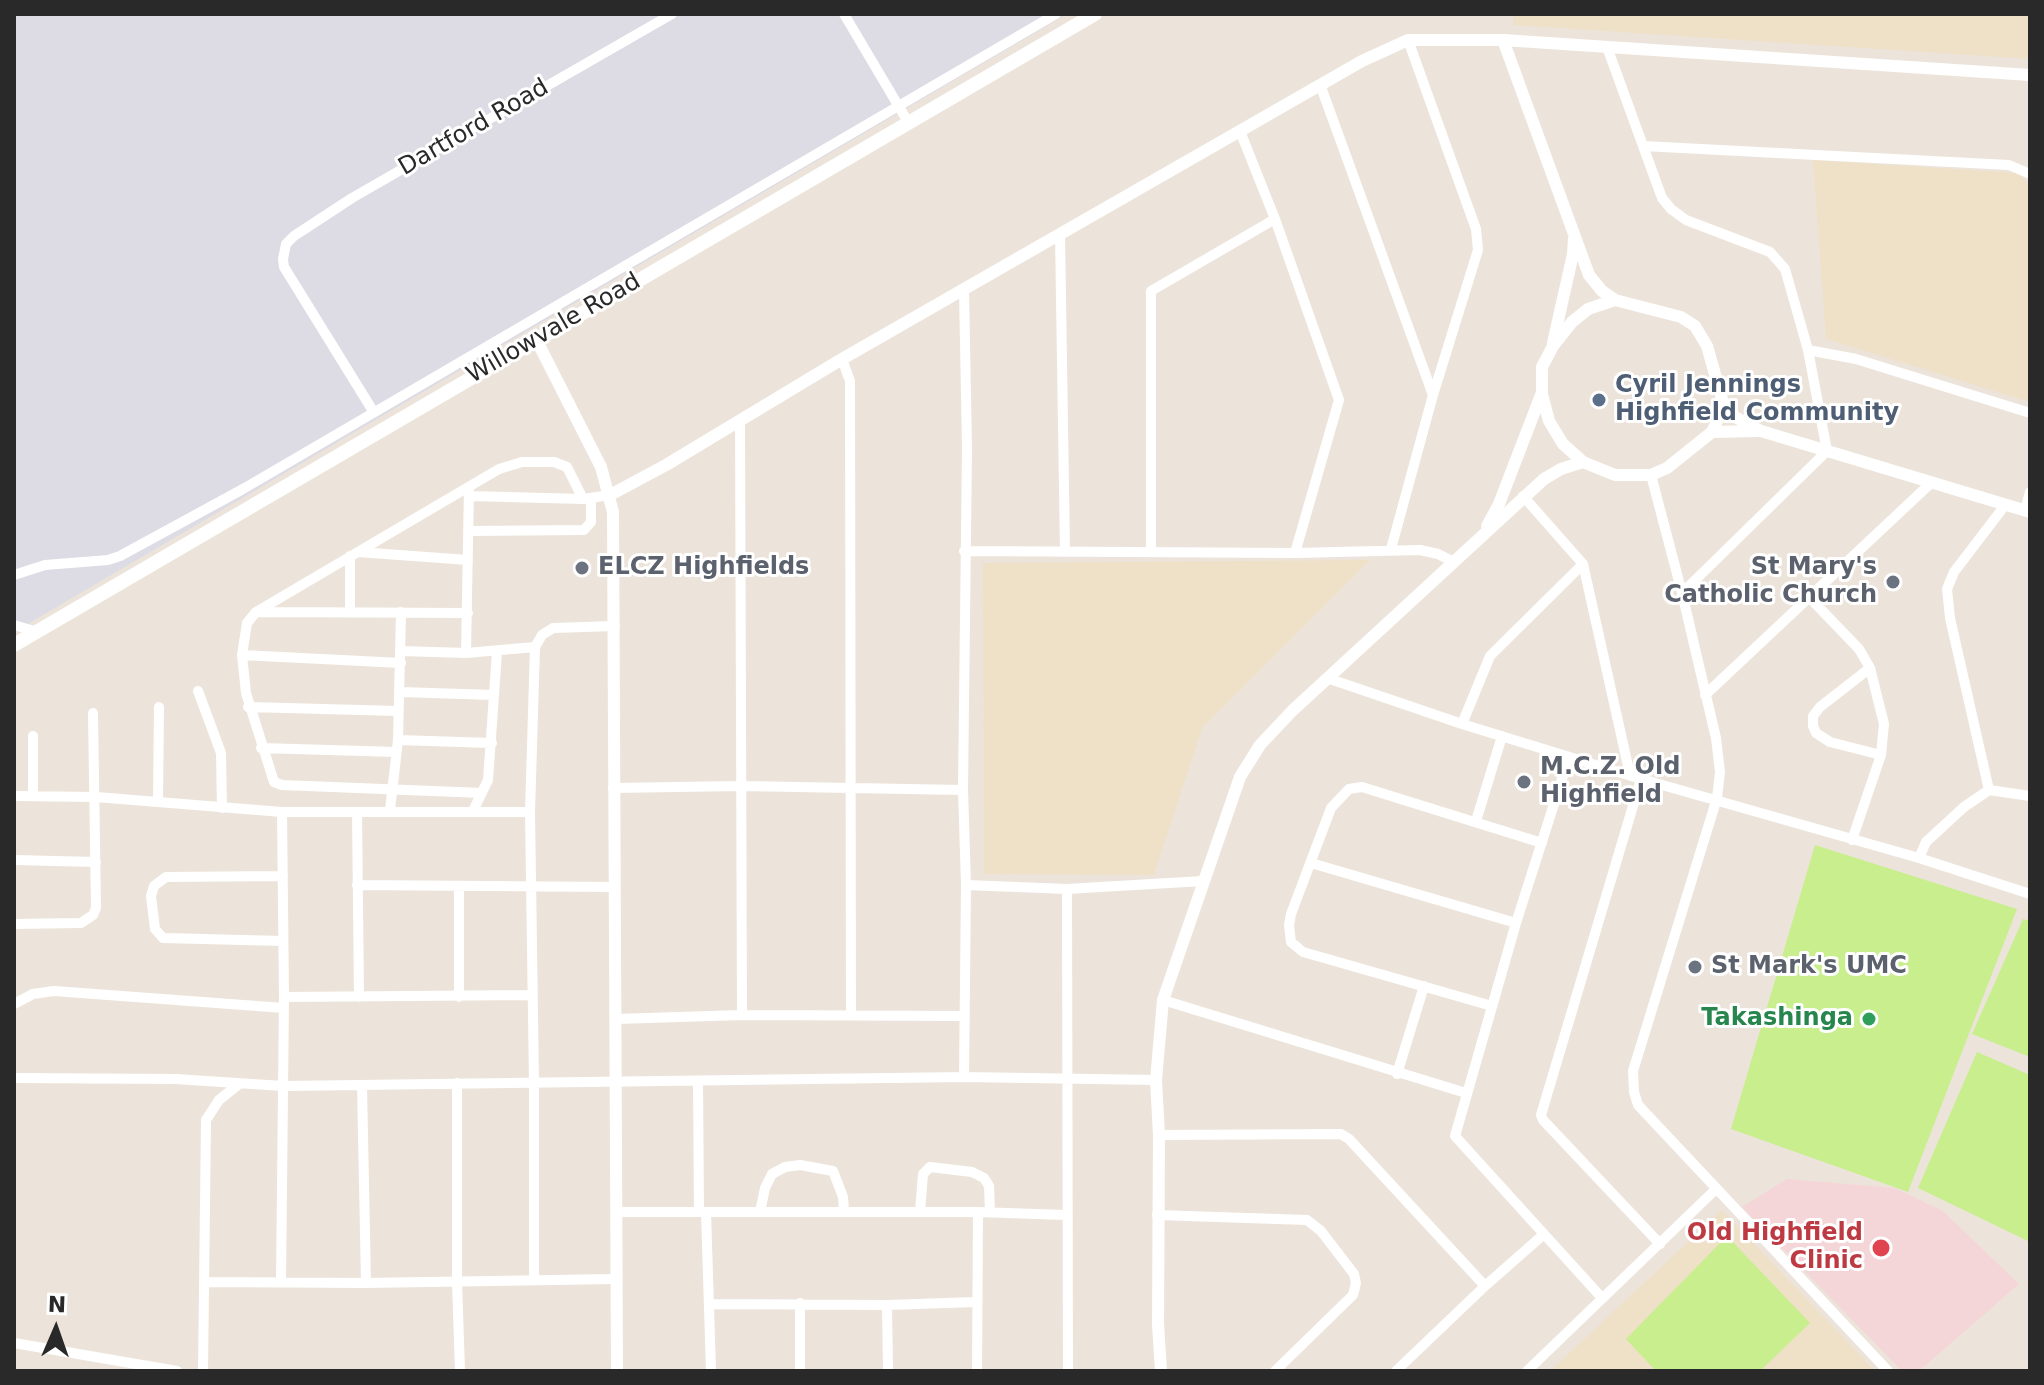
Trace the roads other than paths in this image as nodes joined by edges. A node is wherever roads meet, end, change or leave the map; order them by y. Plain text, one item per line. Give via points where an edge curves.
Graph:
1 (672, 14) edge
2 (844, 14) edge
3 (1056, 14) edge
4 (1095, 14) edge
5 (1408, 40) junction
6 (1503, 40) junction
7 (1607, 47) junction
8 (2030, 75) edge
9 (1321, 87) junction
10 (897, 106) junction
11 (908, 122) junction
12 (1240, 131) junction
13 (1643, 146) junction
14 (2030, 174) edge
15 (1275, 219) junction
16 (1060, 234) junction
17 (1574, 236) junction
18 (964, 291) junction
19 (1615, 300) junction
20 (536, 339) junction
21 (1553, 346) junction
22 (1808, 350) junction
23 (842, 359) junction
24 (1542, 394) junction
25 (1433, 395) junction
26 (1724, 406) junction
27 (373, 411) junction
28 (2030, 413) edge
29 (740, 422) junction
30 (1761, 431) junction
31 (1712, 432) junction
32 (1827, 451) junction
33 (1583, 462) junction
34 (1651, 475) junction
35 (1932, 482) junction
36 (469, 492) junction
37 (2030, 492) edge
38 (610, 495) junction
39 (1523, 496) junction
40 (587, 499) junction
41 (2006, 504) junction
42 (2027, 511) edge
43 (468, 531) junction
44 (1484, 532) junction
45 (1391, 549) junction
46 (964, 551) junction
47 (1151, 551) junction
48 (1065, 552) junction
49 (1295, 553) junction
50 (354, 554) junction
51 (468, 560) junction
52 (1452, 561) junction
53 (1583, 564) junction
54 (14, 575) edge
55 (1682, 593) junction
56 (1809, 597) junction
57 (256, 612) junction
58 (350, 612) junction
59 (401, 612) junction
60 (468, 613) junction
61 (14, 625) edge
62 (615, 626) junction
63 (37, 632) junction
64 (14, 645) edge
65 (535, 647) junction
66 (497, 652) junction
67 (466, 653) junction
68 (242, 655) junction
69 (401, 657) junction
70 (1870, 668) junction
71 (1327, 678) junction
72 (198, 691) dead end
73 (400, 692) junction
74 (494, 695) junction
75 (1705, 695) junction
76 (159, 707) dead end
77 (248, 707) junction
78 (398, 711) junction
79 (93, 713) dead end
80 (1462, 724) junction
81 (33, 736) dead end
82 (1502, 736) junction
83 (398, 740) junction
84 (492, 743) junction
85 (261, 748) junction
86 (396, 752) junction
87 (1881, 755) junction
88 (1569, 757) junction
89 (1635, 777) junction
90 (741, 786) junction
91 (613, 788) junction
92 (851, 788) junction
93 (393, 790) junction
94 (963, 790) junction
95 (1989, 790) junction
96 (482, 793) junction
97 (14, 796) edge
98 (33, 796) junction
99 (2030, 796) edge
100 (96, 797) junction
101 (1717, 798) junction
102 (158, 802) junction
103 (222, 808) junction
104 (390, 810) junction
105 (473, 811) junction
106 (282, 812) junction
107 (357, 812) junction
108 (530, 812) junction
109 (1476, 821) junction
110 (1852, 840) junction
111 (1542, 843) junction
112 (1919, 858) junction
113 (14, 860) edge
114 (96, 862) junction
115 (1311, 863) junction
116 (283, 876) junction
117 (1203, 881) junction
118 (357, 885) junction
119 (966, 885) junction
120 (459, 887) junction
121 (615, 887) junction
122 (532, 888) junction
123 (1067, 889) junction
124 (2030, 894) edge
125 (1516, 923) junction
126 (14, 924) edge
127 (283, 941) junction
128 (1424, 986) junction
129 (531, 995) junction
130 (359, 997) junction
131 (459, 997) junction
132 (1163, 1000) junction
133 (284, 1003) junction
134 (14, 1004) edge
135 (1492, 1006) junction
136 (742, 1015) junction
137 (851, 1015) junction
138 (964, 1016) junction
139 (616, 1019) junction
140 (1397, 1074) junction
141 (964, 1077) junction
142 (14, 1078) edge
143 (1069, 1079) junction
144 (1156, 1080) junction
145 (616, 1081) junction
146 (698, 1081) junction
147 (457, 1083) junction
148 (534, 1083) junction
149 (239, 1084) junction
150 (362, 1085) junction
151 (283, 1086) junction
152 (1466, 1093) junction
153 (1159, 1135) junction
154 (1716, 1189) junction
155 (844, 1211) junction
156 (616, 1212) junction
157 (703, 1212) junction
158 (760, 1212) junction
159 (920, 1212) junction
160 (978, 1212) junction
161 (990, 1212) junction
162 (1066, 1215) junction
163 (1157, 1215) junction
164 (1543, 1235) junction
165 (1660, 1244) junction
166 (615, 1279) junction
167 (534, 1280) junction
168 (205, 1282) junction
169 (281, 1282) junction
170 (457, 1282) junction
171 (366, 1283) junction
172 (1485, 1286) junction
173 (1602, 1298) junction
174 (976, 1302) junction
175 (800, 1303) junction
176 (709, 1304) junction
177 (887, 1305) junction
178 (14, 1343) edge
179 (1159, 1370) edge
180 (177, 1371) edge
181 (203, 1371) edge
182 (460, 1371) edge
183 (617, 1371) edge
184 (711, 1371) edge
185 (800, 1371) edge
186 (888, 1371) edge
187 (977, 1371) edge
188 (1068, 1371) edge
189 (1275, 1371) edge
190 (1396, 1371) edge
191 (1527, 1371) edge
192 (1888, 1371) edge

1 - 27 street, Dartford Road via 294,236 283,252 284,267
2 - 10 street
3 - 10 street
4 - 11 main road, Willowvale Road
5 - 6 street
5 - 9 street
5 - 25 street via 1477,239 1475,261
6 - 7 street
6 - 17 street
7 - 8 street
7 - 13 street
9 - 12 street
9 - 25 street
10 - 11 street
10 - 27 street
11 - 20 main road, Willowvale Road
12 - 15 street
12 - 16 street
13 - 14 street via 2009,165
13 - 22 street via 1671,209 1779,260
15 - 47 street via 1151,291
15 - 49 street via 1339,400
16 - 18 street
16 - 48 street
17 - 19 street via 1589,275
17 - 21 street
18 - 23 street
18 - 46 street
19 - 21 street via 1588,309
19 - 26 street via 1681,317 1695,326 1707,346
20 - 38 street
20 - 63 main road, Willowvale Road
21 - 24 street via 1542,367
22 - 28 street via 1856,359
22 - 32 street
23 - 29 street
23 - 92 street via 850,381
24 - 33 street via 1549,421
24 - 44 street
25 - 45 street
26 - 30 street
26 - 31 street
27 - 54 street via 120,556
29 - 38 street
29 - 90 street
30 - 31 street
30 - 32 street
31 - 34 street
32 - 35 street
32 - 55 street
33 - 34 street via 1615,475
33 - 39 street via 1561,469
34 - 55 street
35 - 41 street
35 - 56 street
36 - 40 street
36 - 40 street via 499,469 522,462 554,462 567,467
36 - 43 street
36 - 50 street
37 - 42 street
38 - 40 street
38 - 62 street
39 - 44 street
39 - 53 street
40 - 43 street via 591,522 584,530
41 - 42 street
41 - 95 street via 1947,589
43 - 51 street
44 - 52 street
45 - 49 street
45 - 52 street via 1420,550
46 - 48 street
46 - 94 street
47 - 48 street
47 - 49 street
50 - 51 street
50 - 57 street
50 - 58 street
51 - 60 street
52 - 71 street
53 - 80 street via 1490,656
53 - 89 street
55 - 75 street
56 - 70 street via 1859,649
56 - 75 street
57 - 58 street
57 - 68 street via 247,623
58 - 59 street
59 - 60 street
59 - 69 street
60 - 67 street
61 - 63 street
62 - 65 street via 553,628
62 - 91 street
63 - 64 main road, Willowvale Road
65 - 66 street
65 - 108 street
66 - 67 street
66 - 74 street
67 - 69 street
68 - 69 street
68 - 77 street
69 - 73 street
70 - 87 street via 1884,724
70 - 87 street via 1820,707 1813,726 1830,742
71 - 80 street
71 - 117 street via 1249,760
72 - 103 street via 221,753
73 - 74 street
73 - 78 street
74 - 84 street
75 - 101 street via 1719,753
76 - 102 street
77 - 78 street
77 - 85 street
78 - 83 street
79 - 100 street
80 - 82 street
81 - 98 street
82 - 88 street
82 - 109 street
83 - 84 street
83 - 86 street
84 - 96 street
85 - 86 street
85 - 93 street via 278,784
86 - 93 street
87 - 110 street
88 - 89 street
88 - 111 street
89 - 101 street
89 - 165 street via 1541,1115
90 - 91 street
90 - 92 street
90 - 136 street
91 - 121 street
92 - 94 street
92 - 137 street
93 - 96 street
93 - 104 street
94 - 119 street
95 - 99 street
95 - 112 street via 1926,842
96 - 105 street
97 - 98 street
98 - 100 street
100 - 102 street
100 - 114 street
101 - 110 street
101 - 154 street via 1633,1071 1638,1105
102 - 103 street
103 - 106 street
104 - 105 street
104 - 107 street
105 - 108 street
106 - 107 street
106 - 116 street
107 - 118 street
108 - 122 street
109 - 111 street
109 - 115 street via 1362,787 1349,789 1331,808
110 - 112 street
111 - 125 street
112 - 124 street
113 - 114 street
114 - 126 street via 96,908 88,920
115 - 125 street
115 - 128 street via 1291,914 1291,942 1303,952
116 - 127 street
116 - 127 street via 166,877 151,896 155,929 163,938
117 - 123 street
117 - 132 street
118 - 120 street
118 - 130 street
119 - 123 street
119 - 138 street
120 - 122 street
120 - 131 street
121 - 122 street
121 - 139 street
122 - 129 street
123 - 143 street
125 - 135 street
127 - 133 street
128 - 135 street
128 - 140 street
129 - 131 street
129 - 148 street
130 - 131 street
130 - 133 street
132 - 140 street
132 - 144 street
133 - 134 street via 54,991
133 - 151 street
135 - 152 street
136 - 137 street
136 - 139 street
137 - 138 street
138 - 141 street
139 - 145 street
140 - 152 street
141 - 143 street
141 - 146 street
142 - 149 street
143 - 144 street
143 - 162 street
144 - 153 street
145 - 146 street
145 - 148 street
145 - 156 street
146 - 157 street
147 - 148 street
147 - 150 street
147 - 170 street
148 - 167 street
149 - 151 street
149 - 168 street via 206,1120
150 - 151 street
150 - 171 street
151 - 169 street
152 - 164 street via 1456,1140
153 - 163 street
153 - 172 street via 1341,1134
154 - 165 street
154 - 192 street
155 - 158 street
155 - 158 street via 833,1171 800,1165 772,1174
155 - 159 street
156 - 157 street
156 - 166 street
157 - 158 street
157 - 176 street
159 - 160 street
159 - 161 street via 923,1174 930,1167 984,1178
160 - 161 street
160 - 174 street
161 - 162 street
162 - 188 street
163 - 179 street
163 - 189 street via 1307,1220 1354,1274 1353,1295
164 - 172 street
164 - 173 street
165 - 173 street
166 - 167 street
166 - 183 street
167 - 170 street
168 - 169 street
168 - 181 street
169 - 171 street
170 - 171 street
170 - 182 street
172 - 190 street
173 - 191 street
174 - 177 street
174 - 187 street
175 - 176 street
175 - 177 street
175 - 185 street
176 - 184 street
177 - 186 street
178 - 180 street

